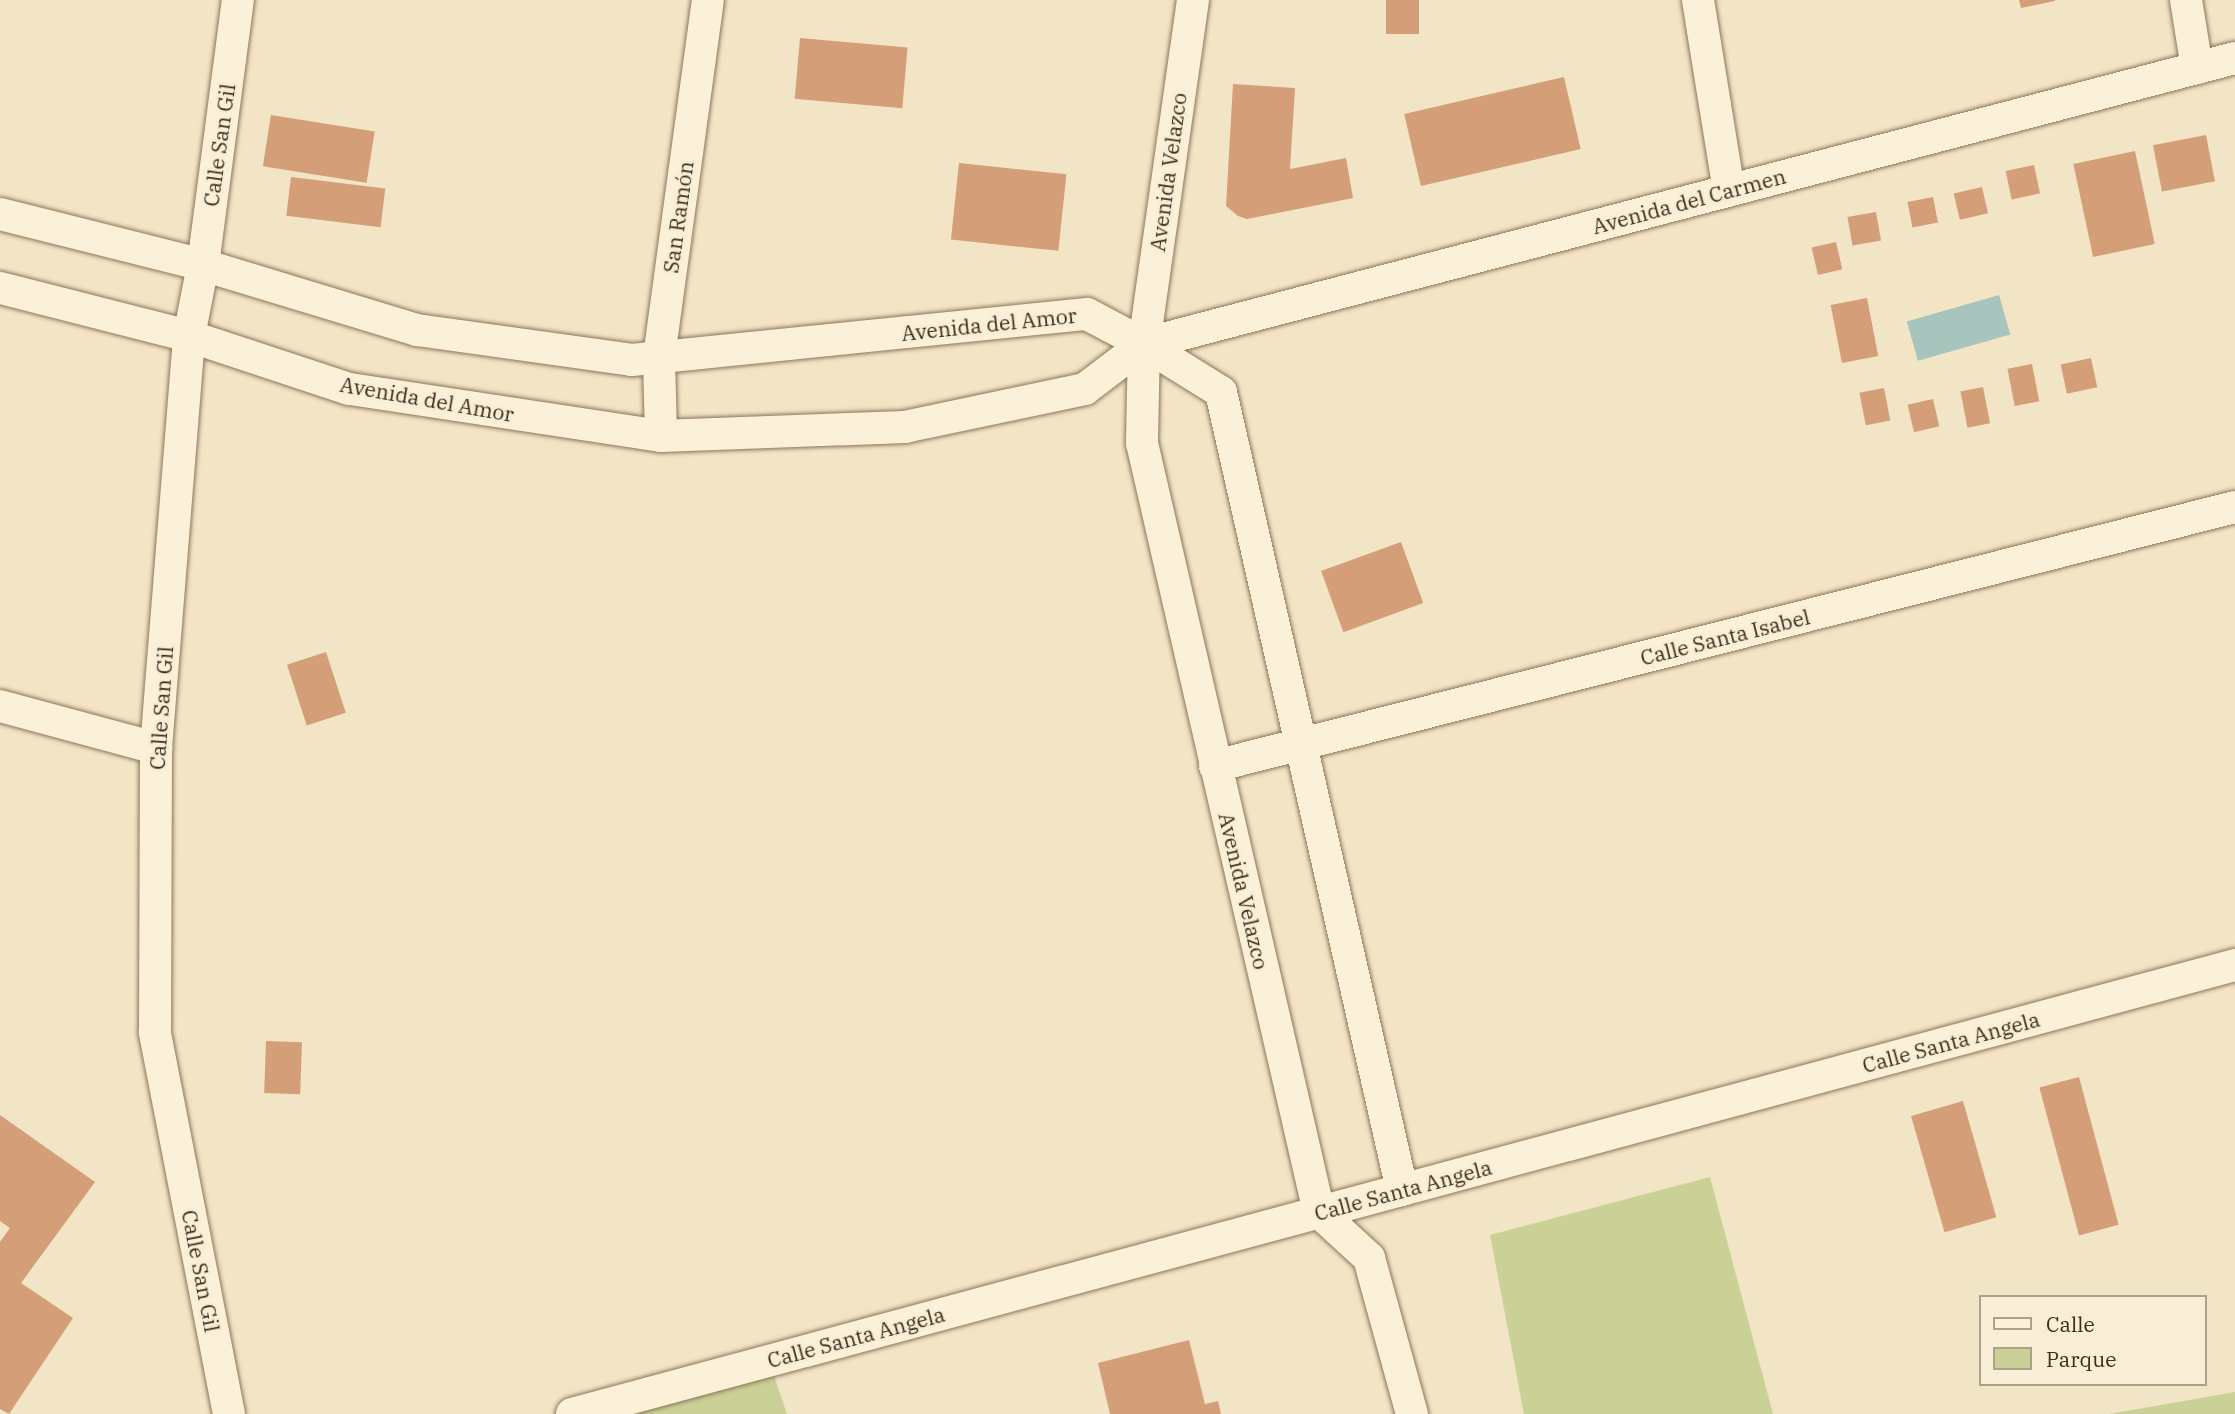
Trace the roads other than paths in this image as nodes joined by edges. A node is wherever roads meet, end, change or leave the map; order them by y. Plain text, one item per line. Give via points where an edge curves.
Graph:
1 (238, 0) edge
2 (708, 0) edge
3 (1193, 0) edge
4 (1699, 0) edge
5 (2186, 0) edge
6 (2235, 58) edge
7 (2197, 68) junction
8 (1728, 191) junction
9 (0, 214) edge
10 (202, 265) junction
11 (0, 288) edge
12 (189, 336) junction
13 (1144, 344) junction
14 (659, 357) junction
15 (661, 436) junction
16 (2235, 507) edge
17 (0, 706) edge
18 (1301, 745) junction
19 (156, 748) junction
20 (1216, 766) junction
21 (2235, 965) edge
22 (1402, 1190) junction
23 (1318, 1212) junction
24 (229, 1414) edge
25 (572, 1414) edge
26 (1412, 1414) edge

1 - 10 street, Calle San Gil
2 - 14 street, San Ramón
3 - 13 street, Avenida Velazco
4 - 8 street
5 - 7 street
6 - 7 street, Avenida del Carmen
7 - 8 street, Avenida del Carmen
8 - 13 street, Avenida del Carmen
9 - 10 street, Avenida del Amor
10 - 12 street, Calle San Gil
10 - 14 street, Avenida del Amor via 417,330 632,360
11 - 12 street, Avenida del Amor
12 - 15 street, Avenida del Amor via 349,389
12 - 19 street, Calle San Gil
13 - 14 street, Avenida del Amor via 1087,314
13 - 15 street, Avenida del Amor via 1085,389 905,427
13 - 18 street via 1221,392
13 - 20 street, Avenida Velazco via 1142,443
14 - 15 street, San Ramón
16 - 18 street, Calle Santa Isabel
17 - 19 street
18 - 20 street, Calle Santa Isabel
18 - 22 street
19 - 24 street, Calle San Gil via 155,1032
20 - 23 street, Avenida Velazco
21 - 22 street, Calle Santa Angela
22 - 23 street, Calle Santa Angela
23 - 25 street, Calle Santa Angela
23 - 26 street via 1369,1258

